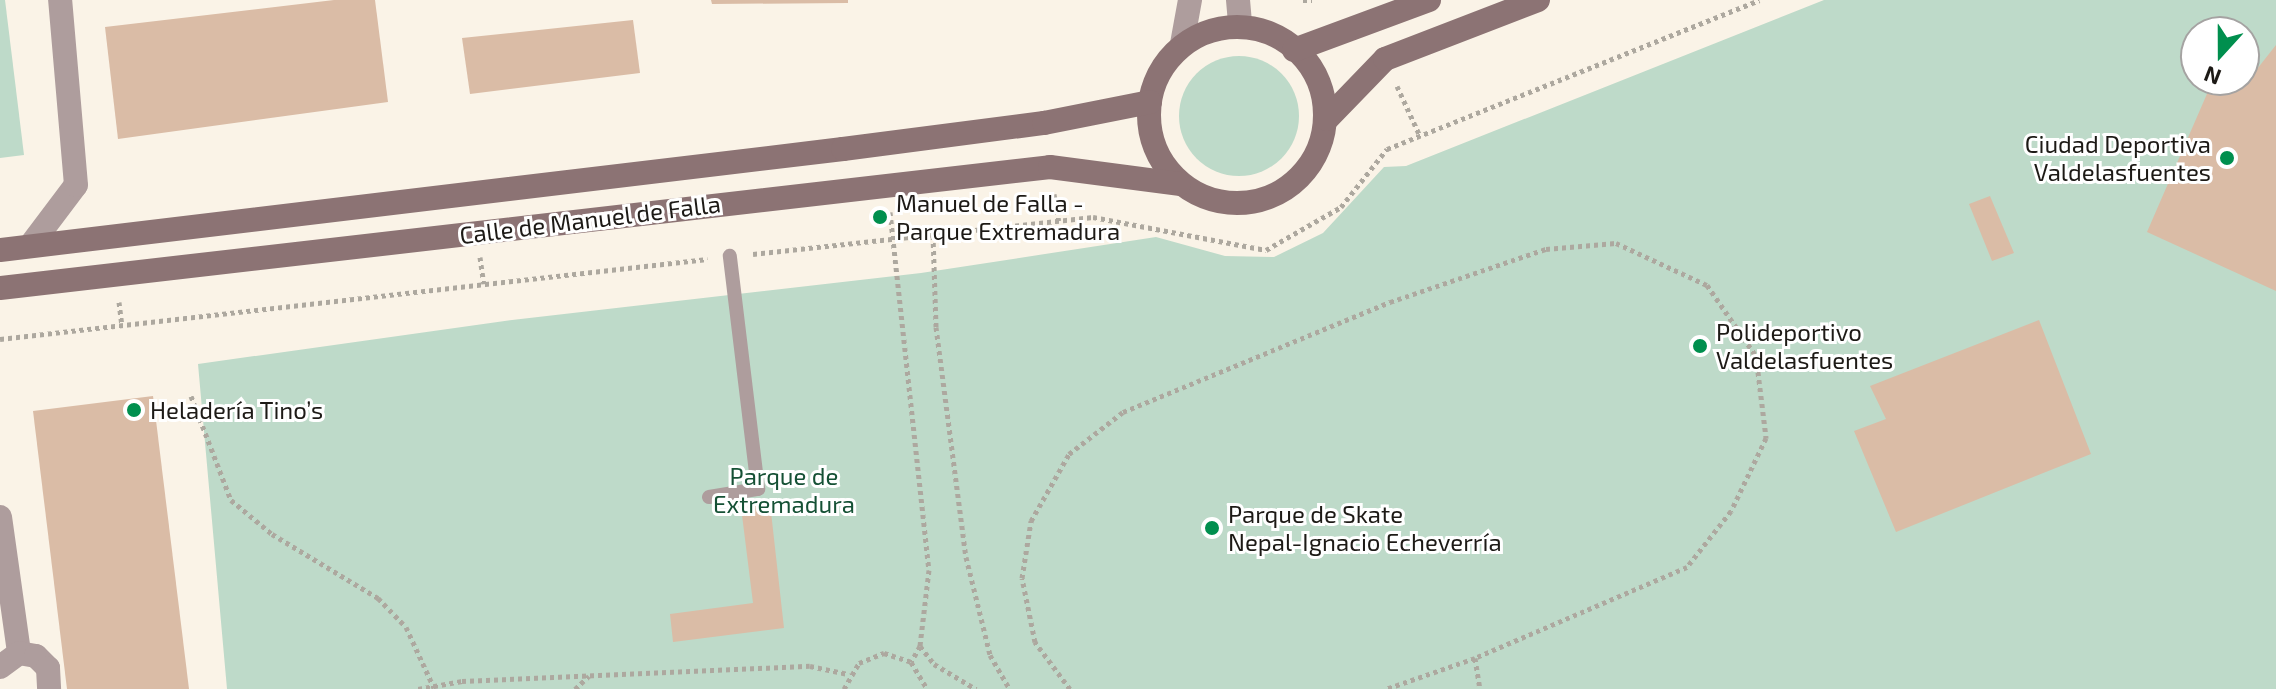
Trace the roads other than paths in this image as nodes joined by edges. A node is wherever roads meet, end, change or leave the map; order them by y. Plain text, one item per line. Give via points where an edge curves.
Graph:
1 (60, 0) edge
2 (1190, 0) edge
3 (1429, 0) edge
4 (1538, 0) edge
5 (1239, 12) edge
6 (1182, 44) junction
7 (1294, 50) junction
8 (1150, 102) junction
9 (1327, 119) junction
10 (1179, 184) junction
11 (30, 246) junction
12 (0, 250) edge
13 (730, 256) road end
14 (0, 288) edge
15 (709, 497) dead end
16 (0, 517) edge
17 (10, 660) edge
18 (49, 689) edge

1 - 11 street via 76,185
2 - 6 street
3 - 7 main road
4 - 9 main road via 1385,59
5 - 6 main road
5 - 7 main road
6 - 8 main road via 1164,60
7 - 9 main road via 1319,85
8 - 10 main road via 1149,125 1158,153
8 - 11 main road, Calle de Manuel de Falla via 1044,123 843,149
9 - 10 main road via 1314,161 1277,196 1233,203 1207,199
10 - 14 main road, Calle de Manuel de Falla via 1050,167
11 - 12 main road, Calle de Manuel de Falla
13 - 15 lane via 758,489
16 - 17 street
17 - 18 street via 43,661

